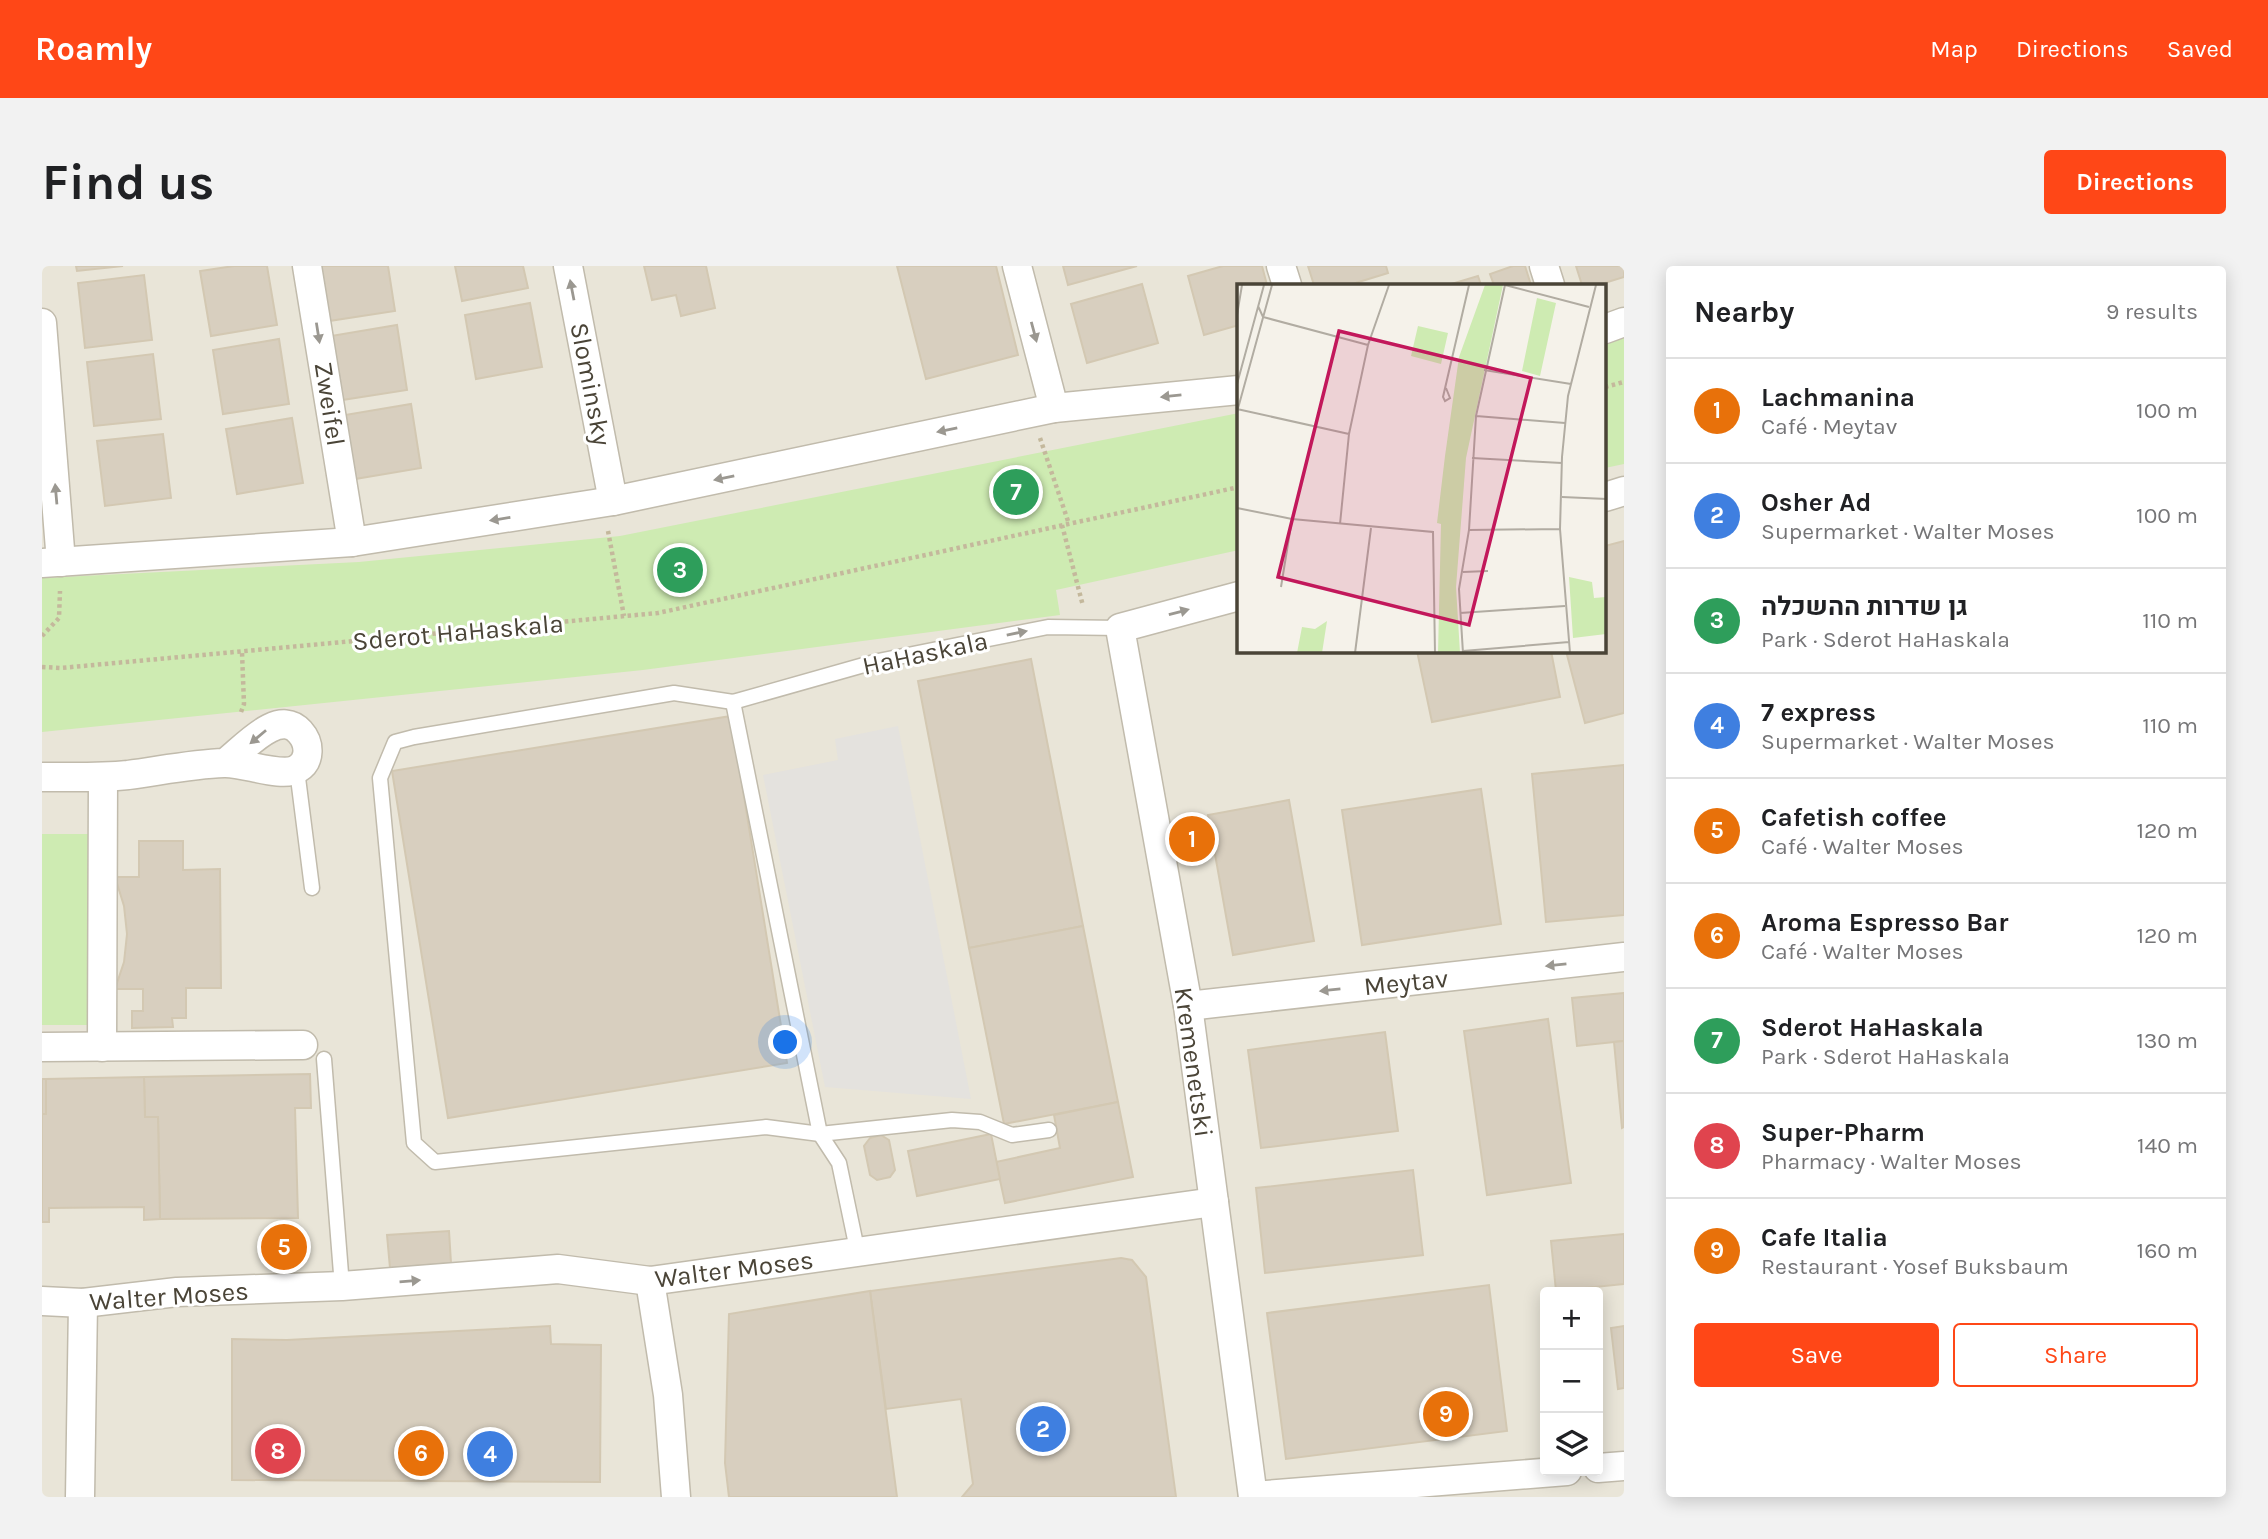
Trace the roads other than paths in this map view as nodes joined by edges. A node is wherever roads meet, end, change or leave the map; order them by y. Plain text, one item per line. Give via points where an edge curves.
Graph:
1 (307, 266) edge
2 (568, 266) edge
3 (1017, 266) edge
4 (1282, 266) edge
5 (1544, 266) edge
6 (1287, 284) edge
7 (1550, 284) edge
8 (1624, 322) edge
9 (42, 323) edge
10 (1606, 329) edge
11 (1237, 390) edge
12 (1043, 410) junction
13 (1624, 492) edge
14 (1606, 497) edge
15 (608, 502) junction
16 (352, 542) junction
17 (52, 562) edge
18 (1237, 597) edge
19 (1120, 628) junction
20 (733, 702) junction
21 (225, 763) junction
22 (296, 770) junction
23 (103, 777) junction
24 (42, 778) edge
25 (312, 888) dead end
26 (1624, 957) edge
27 (1188, 1006) junction
28 (42, 1047) edge
29 (102, 1047) junction
30 (314, 1052) joint
31 (1049, 1130) dead end
32 (820, 1134) junction
33 (1214, 1202) junction
34 (858, 1254) junction
35 (650, 1281) junction
36 (342, 1286) junction
37 (42, 1301) edge
38 (83, 1303) junction
39 (1624, 1466) edge
40 (1603, 1468) edge
41 (1540, 1473) edge
42 (1253, 1496) edge
43 (80, 1497) edge
44 (677, 1497) edge

1 -> 16 street, Zweifel
15 -> 2 street, Slominsky
3 -> 12 street
4 - 6 street
5 - 7 street
8 - 10 street
17 -> 9 street
11 -> 12 street
12 -> 15 street
13 - 14 street
15 -> 16 street
16 - 17 street
19 -> 18 street
20 -> 19 lane, HaHaskala via 878,662 1048,627
19 - 27 street, Kremenetski
20 - 32 lane
20 - 32 lane via 674,693 395,742 380,778 414,1143 435,1161 766,1127
21 - 22 street
22 -> 21 street via 308,751 305,738 288,724 270,727
21 - 23 street
22 - 25 lane
23 - 24 street
23 - 29 street
26 -> 27 street, Meytav
27 - 33 street, Kremenetski
28 - 29 street
29 - 30 street
30 - 36 lane
31 - 32 lane via 1012,1135 980,1122 952,1120
32 - 34 lane via 839,1163
33 - 34 street, Walter Moses
33 - 42 street, Kremenetski
34 - 35 street, Walter Moses
36 -> 35 street, Walter Moses via 558,1269
35 - 44 street via 668,1395
36 - 38 street, Walter Moses via 177,1292
37 - 38 street, Walter Moses
38 - 43 street
39 - 40 street
41 - 42 street

